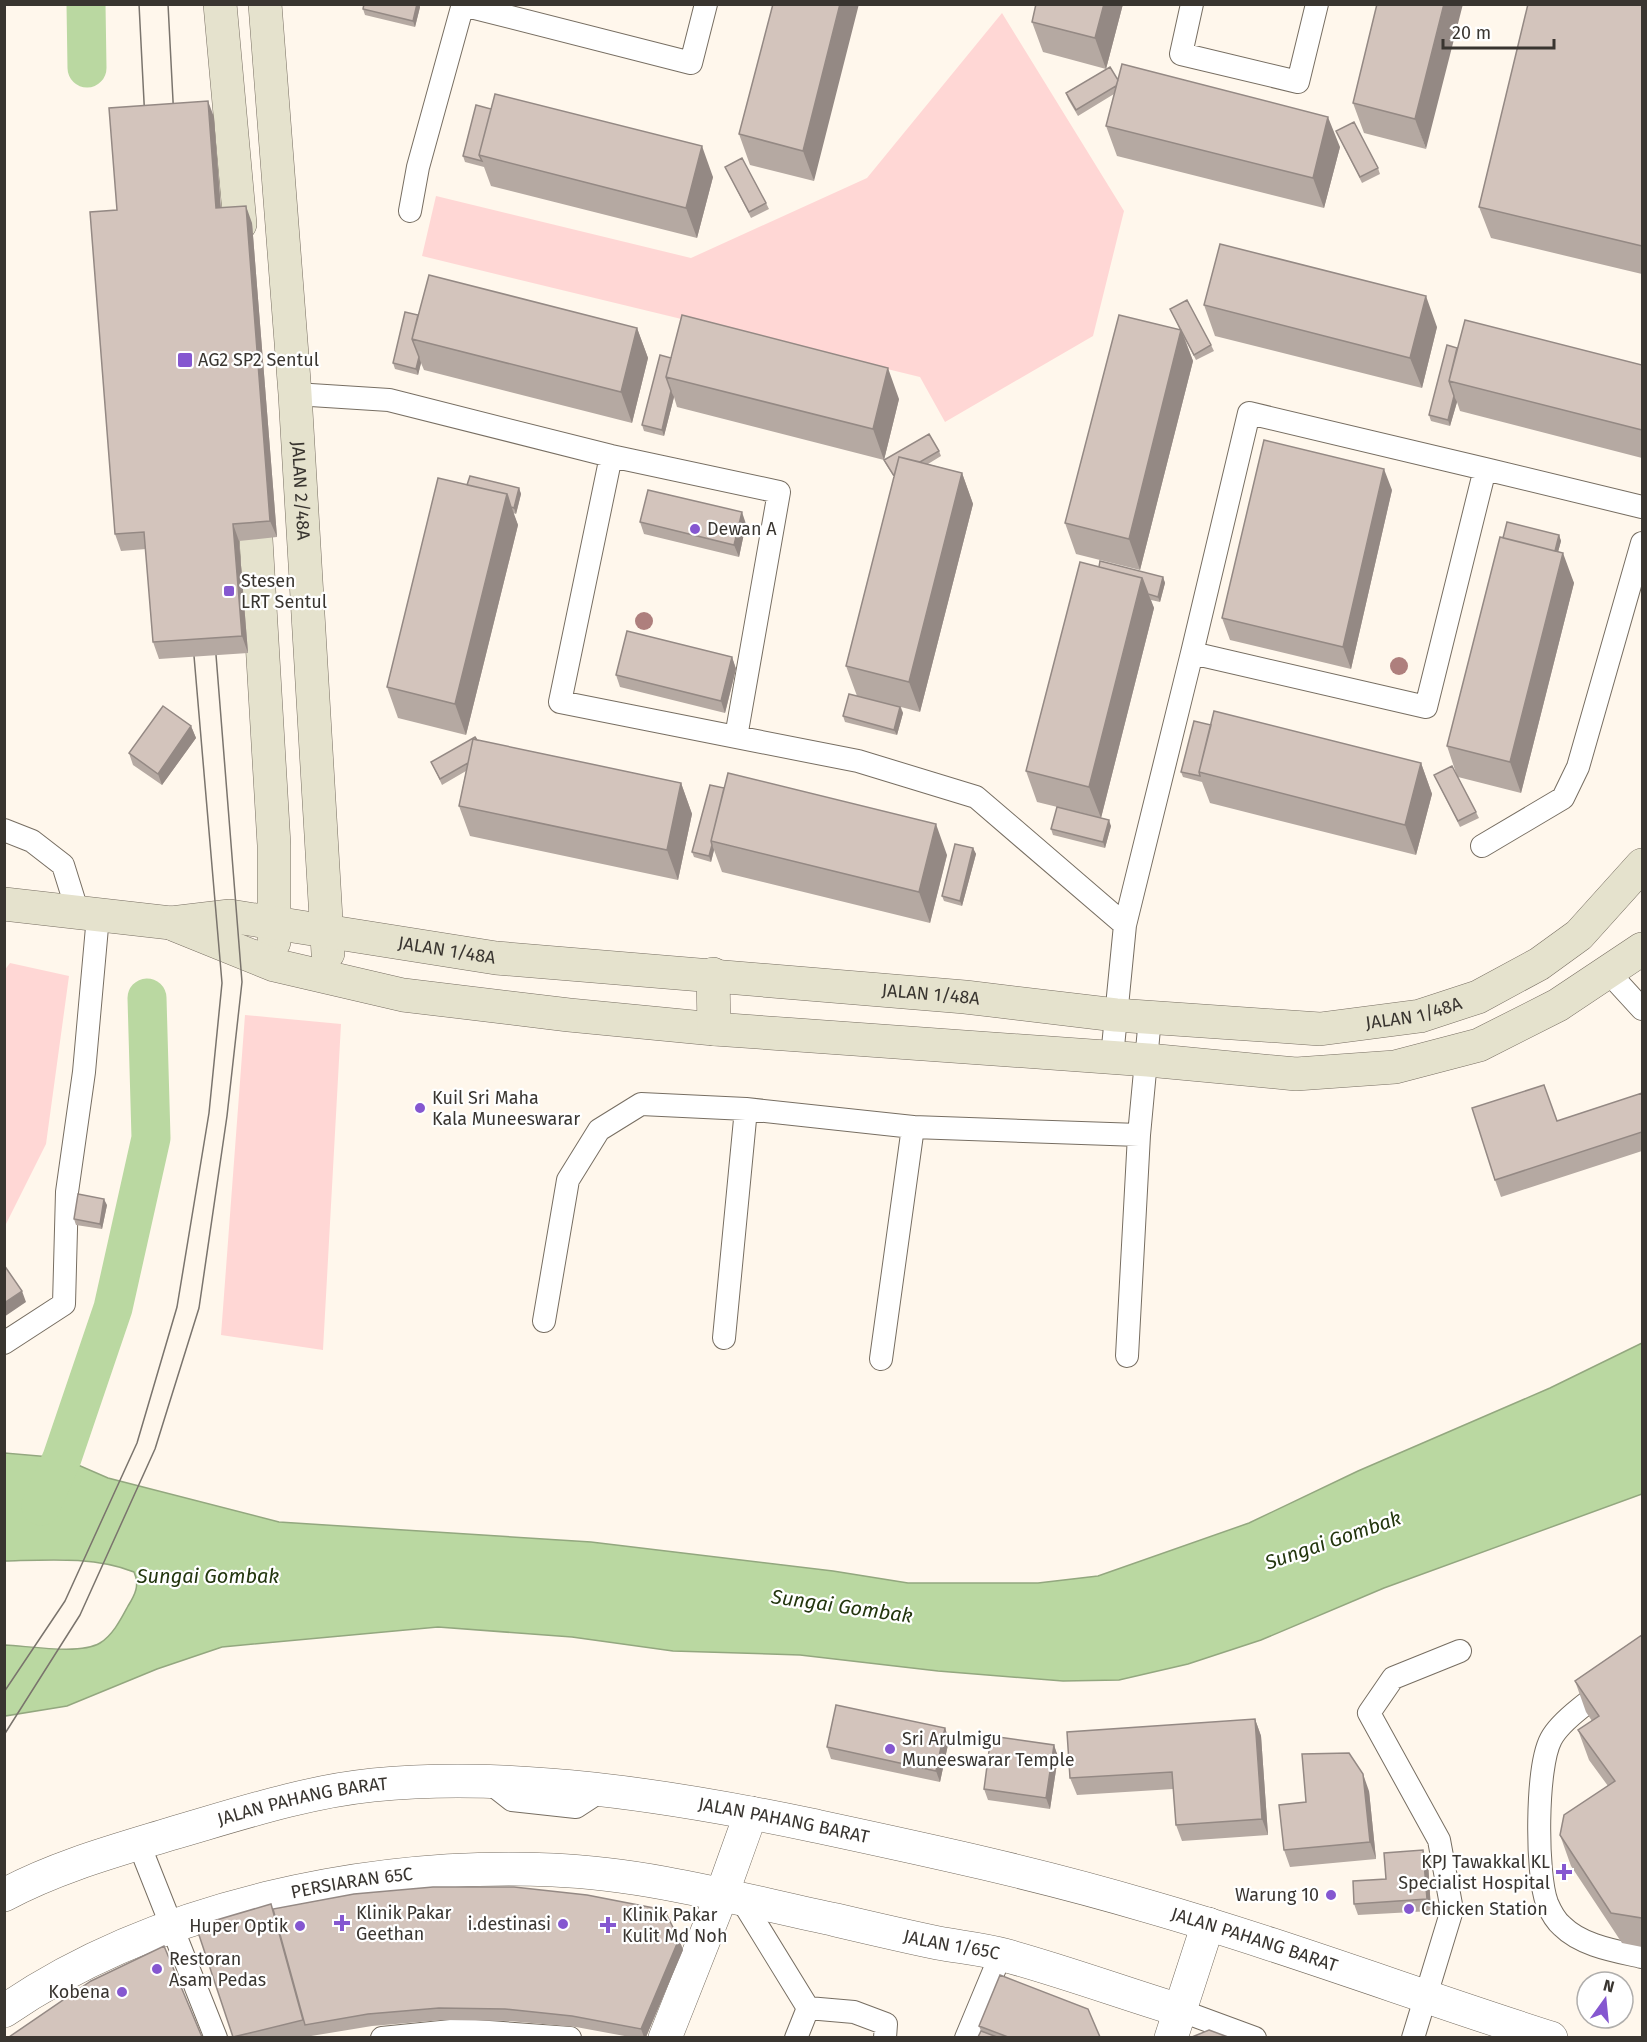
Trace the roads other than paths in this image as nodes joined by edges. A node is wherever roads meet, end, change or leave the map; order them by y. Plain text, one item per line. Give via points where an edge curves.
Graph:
1 (220, 4) edge
2 (265, 4) edge
3 (706, 4) edge
4 (1192, 4) edge
5 (1317, 4) edge
6 (463, 5) edge
7 (410, 211) dead end
8 (240, 224) edge
9 (295, 394) junction
10 (611, 456) junction
11 (1485, 469) junction
12 (1642, 507) edge
13 (256, 539) edge
14 (1642, 543) edge
15 (1192, 653) junction
16 (736, 737) junction
17 (4, 830) edge
18 (1482, 846) dead end
19 (1642, 866) edge
20 (4, 904) edge
21 (88, 914) junction
22 (274, 922) junction
23 (171, 923) junction
24 (1125, 925) junction
25 (329, 932) junction
26 (1642, 949) edge
27 (274, 965) junction
28 (1609, 973) junction
29 (713, 974) junction
30 (328, 976) junction
31 (1642, 1008) edge
32 (1116, 1015) junction
33 (1150, 1018) junction
34 (714, 1029) junction
35 (1112, 1058) junction
36 (1148, 1060) junction
37 (746, 1109) junction
38 (913, 1127) junction
39 (1139, 1135) junction
40 (544, 1321) dead end
41 (724, 1338) dead end
42 (4, 1343) edge
43 (1127, 1356) dead end
44 (880, 1359) dead end
45 (1460, 1651) dead end
46 (1642, 1664) edge
47 (1575, 1713) junction
48 (1588, 1731) edge
49 (751, 1813) junction
50 (139, 1844) junction
51 (4, 1895) edge
52 (732, 1897) junction
53 (1208, 1924) junction
54 (174, 1927) junction
55 (1001, 1954) junction
56 (1642, 1957) edge
57 (1425, 1998) junction
58 (808, 2008) junction
59 (4, 2011) edge
60 (1175, 2024) edge
61 (216, 2037) edge
62 (382, 2037) edge
63 (570, 2037) edge
64 (664, 2037) edge
65 (796, 2037) edge
66 (885, 2037) edge
67 (966, 2037) edge
68 (1255, 2037) edge
69 (1413, 2037) edge
70 (1551, 2037) edge

1 - 8 main road
2 - 9 main road, JALAN 2/48A
3 - 6 lane via 691,63
4 - 5 lane via 1181,54 1298,82
6 - 7 lane via 418,167
9 - 10 lane via 388,400
9 - 25 main road, JALAN 2/48A
10 - 16 lane via 779,492
10 - 16 lane via 560,702
11 - 12 lane
11 - 15 lane via 1426,707
11 - 15 lane via 1249,413
13 - 22 main road via 274,845
14 - 18 lane via 1578,767 1563,798
15 - 24 lane
16 - 24 lane via 858,761 976,797
17 - 21 lane via 32,841 63,865
19 - 33 main road, JALAN 1/48A via 1579,935 1539,964 1478,998 1420,1016 1320,1029
20 - 21 main road, JALAN 1/48A
21 - 23 main road, JALAN 1/48A
21 - 42 lane via 84,1072 67,1192 64,1304
22 - 23 main road, JALAN 1/48A via 230,916
22 - 25 main road, JALAN 1/48A
22 - 27 main road
23 - 27 main road, JALAN 1/48A
24 - 32 lane
25 - 29 main road, JALAN 1/48A via 496,958
25 - 30 main road, JALAN 2/48A
26 - 28 main road, JALAN 1/48A
27 - 30 main road, JALAN 1/48A
28 - 31 lane
28 - 36 main road, JALAN 1/48A via 1558,1005 1479,1045 1395,1066 1296,1074
29 - 32 main road, JALAN 1/48A
29 - 34 main road
30 - 34 main road, JALAN 1/48A via 403,995
32 - 33 main road, JALAN 1/48A
32 - 35 lane
33 - 36 lane
34 - 35 main road, JALAN 1/48A
35 - 36 main road, JALAN 1/48A
36 - 39 lane
37 - 38 lane
37 - 40 lane via 642,1104 599,1130 568,1180
37 - 41 lane
38 - 39 lane
38 - 44 lane
39 - 43 lane
45 - 57 lane via 1393,1678 1369,1713 1438,1840 1452,1910
46 - 47 lane
47 - 48 lane
47 - 56 lane via 1551,1739 1542,1767 1542,1866 1547,1902 1561,1926 1581,1939
49 - 50 street, JALAN PAHANG BARAT via 599,1792 450,1780 368,1786 258,1809
49 - 52 street
49 - 53 street, JALAN PAHANG BARAT via 1011,1870
50 - 51 street, JALAN PAHANG BARAT via 32,1880
50 - 54 lane
52 - 54 street, PERSIARAN 65C via 660,1882 554,1870 414,1875 349,1882 252,1903
52 - 55 street, JALAN 1/65C
52 - 58 lane
52 - 64 street
53 - 57 street, JALAN PAHANG BARAT
53 - 60 street
54 - 59 street, PERSIARAN 65C via 83,1965
54 - 61 lane
55 - 60 street, JALAN 1/65C
55 - 67 lane
57 - 69 lane
57 - 70 street, JALAN PAHANG BARAT
58 - 65 lane
58 - 66 lane via 855,2012 886,2024
60 - 68 lane
62 - 63 lane via 461,2030

